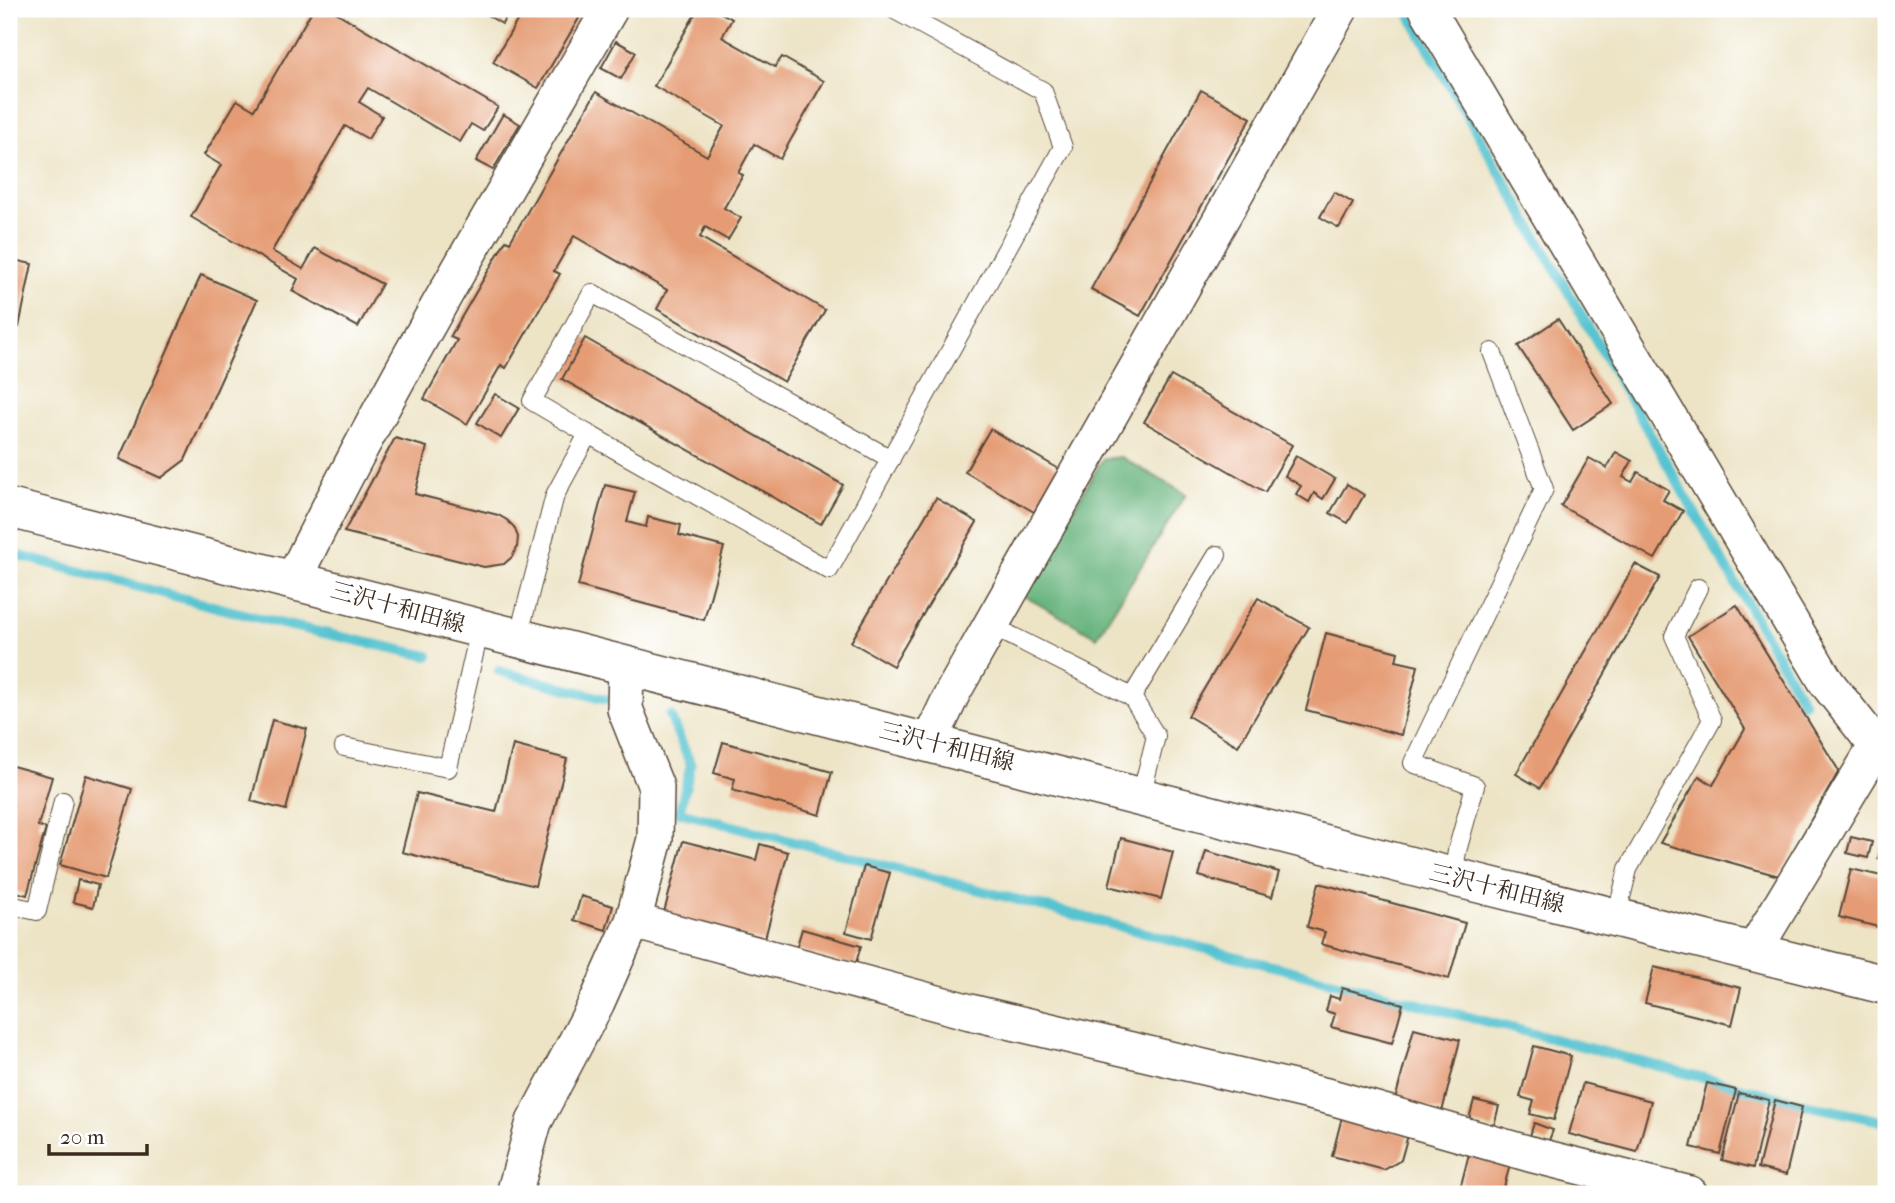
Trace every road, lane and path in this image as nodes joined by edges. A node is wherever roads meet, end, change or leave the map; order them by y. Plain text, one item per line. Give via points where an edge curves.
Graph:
1 (610, 9) edge
2 (893, 9) edge
3 (1340, 9) edge
4 (1427, 9) edge
5 (1492, 352) dead end
6 (589, 434) junction
7 (891, 459) junction
8 (9, 508) edge
9 (1217, 555) dead end
10 (293, 580) junction
11 (1698, 588) dead end
12 (990, 625) junction
13 (480, 628) junction
14 (518, 638) junction
15 (626, 666) junction
16 (1132, 697) junction
17 (930, 741) junction
18 (344, 747) dead end
19 (1881, 752) edge
20 (1141, 796) junction
21 (63, 801) dead end
22 (1453, 877) junction
23 (9, 905) edge
24 (1616, 918) junction
25 (634, 921) junction
26 (1753, 952) junction
27 (1886, 985) edge
28 (514, 1194) edge
29 (1690, 1194) edge

1 - 10 street via 400,373
2 - 7 lane via 1043,91 1063,147
3 - 12 street
4 - 19 street via 1827,683
5 - 22 lane via 1544,489 1413,763 1475,786
6 - 7 lane via 829,570
6 - 7 lane via 532,401 592,293
6 - 14 lane via 555,495
8 - 10 main road, 三沢十和田線
9 - 16 lane
10 - 13 main road, 三沢十和田線
11 - 24 lane via 1674,636 1712,720 1628,869
12 - 16 lane
12 - 17 street
13 - 14 main road, 三沢十和田線
13 - 18 lane via 448,768
14 - 15 main road, 三沢十和田線
15 - 17 main road, 三沢十和田線
15 - 25 street via 625,709 656,787 655,839
16 - 20 lane via 1156,736
17 - 20 main road, 三沢十和田線
19 - 26 street
20 - 22 main road, 三沢十和田線
21 - 23 lane via 37,911
22 - 24 main road, 三沢十和田線
24 - 26 main road, 三沢十和田線
25 - 28 street via 534,1122
25 - 29 street via 971,1012 1331,1097
26 - 27 main road, 三沢十和田線

